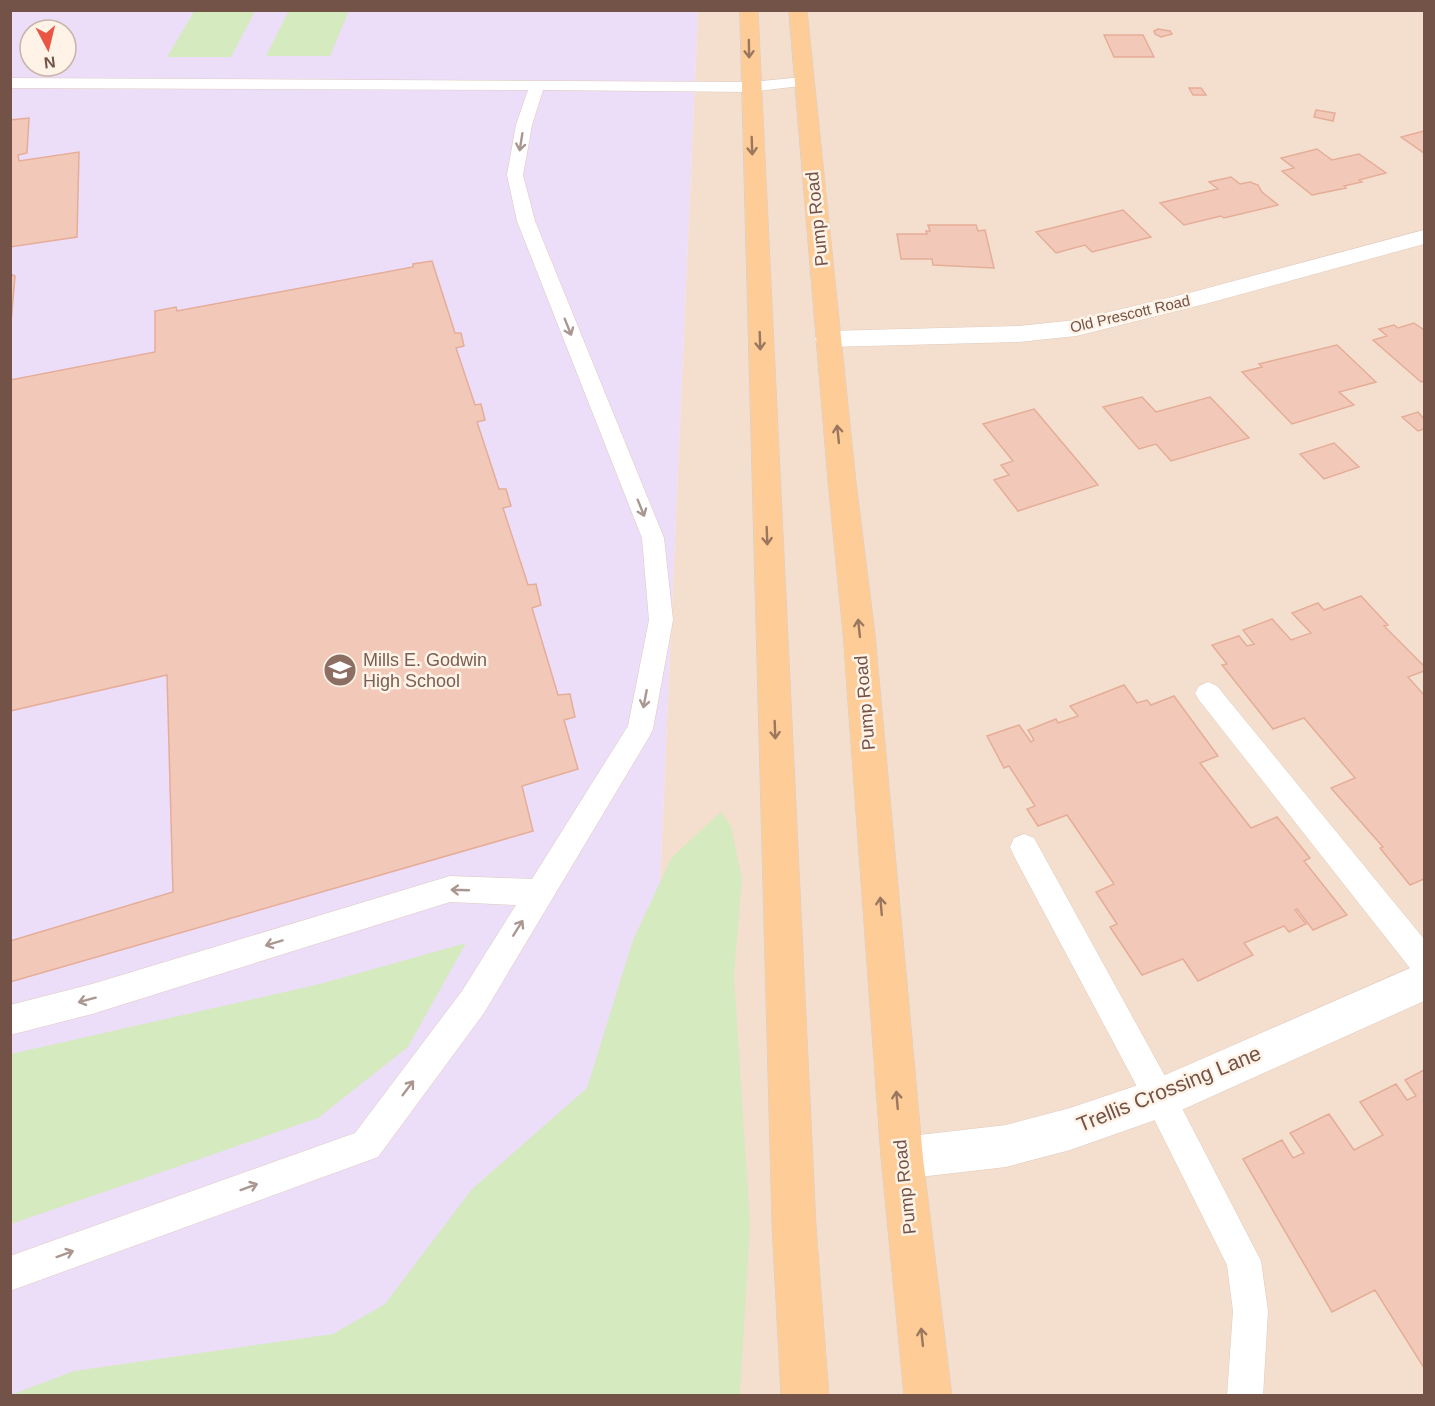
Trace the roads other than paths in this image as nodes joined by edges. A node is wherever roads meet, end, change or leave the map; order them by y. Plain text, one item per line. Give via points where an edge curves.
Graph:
1 (749, 10) edge
2 (798, 10) edge
3 (804, 82) junction
4 (10, 83) edge
5 (537, 86) junction
6 (750, 87) junction
7 (1425, 237) edge
8 (828, 339) junction
9 (1208, 693) dead end
10 (1024, 847) dead end
11 (540, 893) junction
12 (1425, 963) edge
13 (1425, 981) edge
14 (10, 1020) edge
15 (1160, 1098) junction
16 (902, 1158) junction
17 (10, 1274) edge
18 (805, 1395) edge
19 (928, 1395) edge
20 (1245, 1395) edge

1 -> 6 main road
2 - 3 main road, Pump Road
3 - 6 lane
3 - 8 main road, Pump Road
4 - 5 lane
5 - 6 lane
5 -> 11 lane via 524,125 515,175 526,221 653,538 661,620 640,729
6 -> 18 main road via 794,1225
7 - 8 street, Old Prescott Road via 1076,328 1019,334
16 -> 8 main road, Pump Road via 859,634
9 - 12 lane
10 - 15 lane
11 -> 14 lane via 450,889 92,999
17 -> 11 lane via 366,1144 473,1002
13 - 15 street, Trellis Crossing Lane
15 - 16 street, Trellis Crossing Lane via 1006,1146
15 - 20 lane via 1244,1261 1253,1324
19 -> 16 main road, Pump Road

